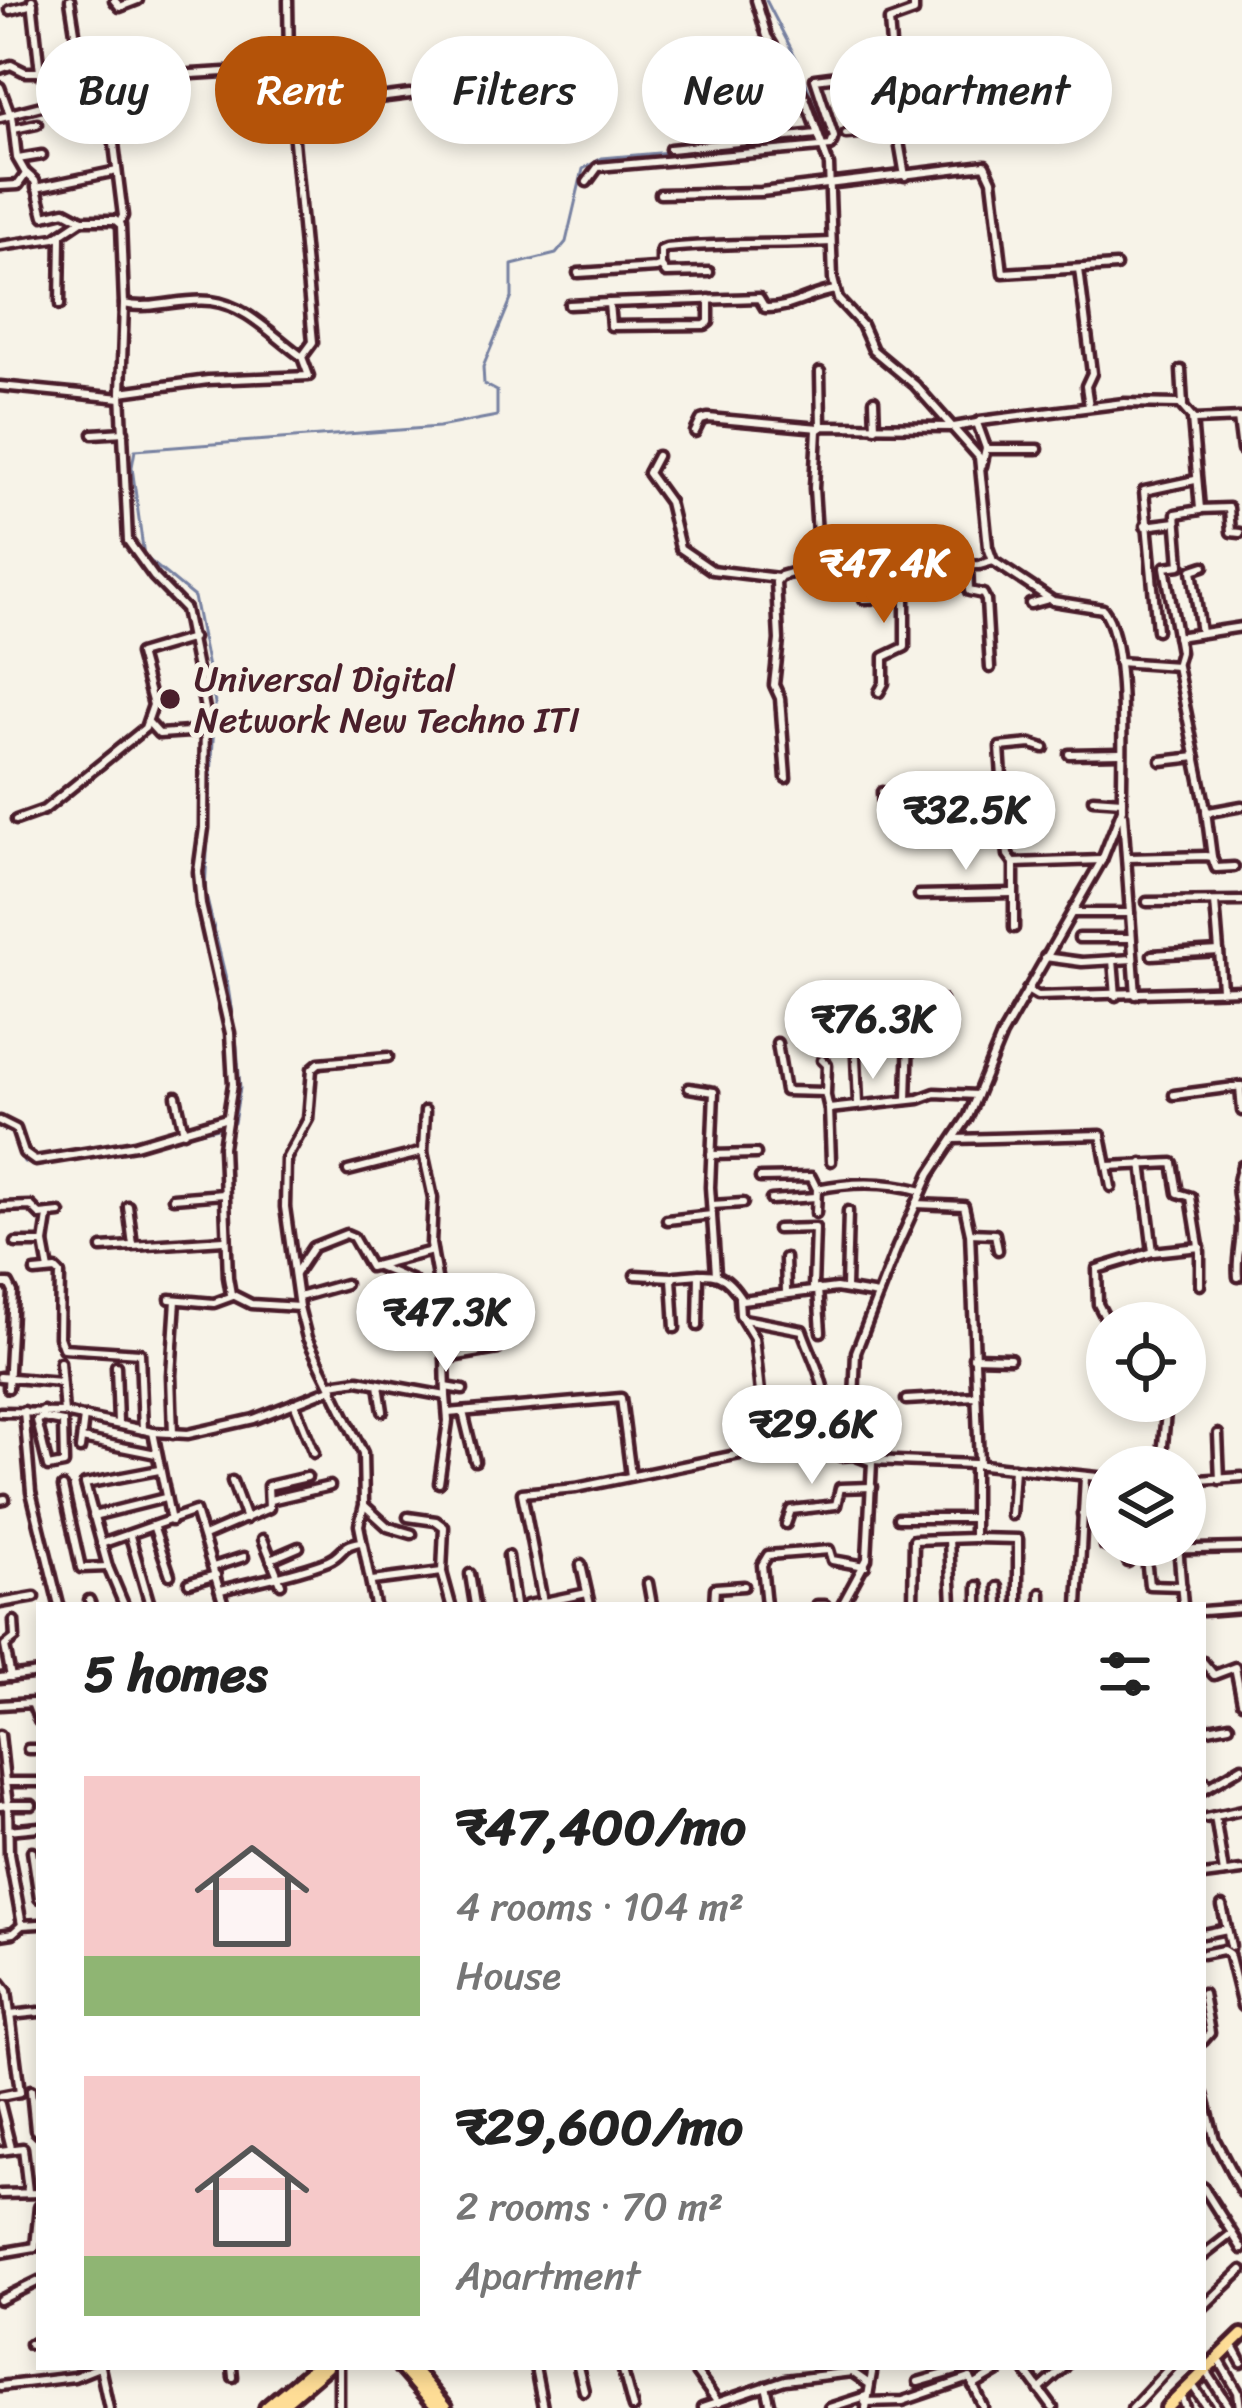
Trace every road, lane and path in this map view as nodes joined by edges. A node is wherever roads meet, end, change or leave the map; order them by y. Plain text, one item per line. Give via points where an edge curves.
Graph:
1 (70, 0) edge
2 (114, 0) edge
3 (138, 0) edge
4 (288, 0) edge
5 (756, 0) edge
6 (914, 0) edge
7 (33, 2) edge
8 (10, 10) dead end
9 (36, 36) edge
10 (77, 36) edge
11 (287, 36) edge
12 (768, 36) edge
13 (0, 69) edge
14 (36, 72) edge
15 (0, 87) edge
16 (410, 94) dead end
17 (387, 97) edge
18 (806, 101) edge
19 (36, 107) edge
20 (10, 114) junction
21 (0, 118) edge
22 (36, 124) edge
23 (14, 129) junction
24 (819, 140) junction
25 (114, 144) edge
26 (294, 144) edge
27 (899, 144) edge
28 (670, 149) dead end
29 (41, 155) dead end
30 (18, 159) junction
31 (117, 171) junction
32 (26, 174) junction
33 (905, 176) junction
34 (587, 182) dead end
35 (830, 185) junction
36 (0, 187) edge
37 (36, 188) junction
38 (660, 194) dead end
39 (82, 220) junction
40 (120, 223) junction
41 (61, 236) junction
42 (831, 242) junction
43 (0, 246) edge
44 (661, 266) junction
45 (1116, 266) dead end
46 (1079, 269) junction
47 (709, 272) dead end
48 (578, 273) dead end
49 (835, 290) junction
50 (709, 299) junction
51 (609, 303) junction
52 (124, 304) junction
53 (60, 305) dead end
54 (569, 305) dead end
55 (302, 357) junction
56 (1181, 370) dead end
57 (820, 372) dead end
58 (309, 373) junction
59 (321, 374) dead end
60 (0, 386) edge
61 (121, 395) junction
62 (874, 400) dead end
63 (1183, 405) junction
64 (1089, 406) junction
65 (1240, 418) edge
66 (1192, 419) junction
67 (977, 423) junction
68 (820, 427) junction
69 (874, 428) junction
70 (954, 428) junction
71 (124, 432) junction
72 (694, 432) dead end
73 (93, 434) dead end
74 (986, 449) junction
75 (1038, 449) dead end
76 (1242, 450) edge
77 (657, 456) dead end
78 (982, 466) junction
79 (1195, 480) junction
80 (1200, 510) junction
81 (1176, 522) junction
82 (1145, 526) junction
83 (1240, 532) edge
84 (993, 561) junction
85 (902, 565) junction
86 (968, 565) junction
87 (1204, 566) dead end
88 (817, 567) junction
89 (778, 578) junction
90 (1166, 582) junction
91 (1150, 584) junction
92 (1048, 598) junction
93 (864, 599) dead end
94 (1030, 604) dead end
95 (1242, 627) edge
96 (1157, 630) dead end
97 (1201, 633) junction
98 (1178, 637) junction
99 (193, 638) junction
100 (1118, 662) junction
101 (1176, 666) junction
102 (990, 668) dead end
103 (880, 692) dead end
104 (148, 722) junction
105 (205, 731) junction
106 (1044, 748) dead end
107 (1121, 753) junction
108 (1069, 754) dead end
109 (1196, 757) junction
110 (1161, 761) dead end
111 (787, 778) dead end
112 (882, 792) dead end
113 (1093, 799) dead end
114 (1122, 805) junction
115 (1242, 806) edge
116 (1206, 811) junction
117 (16, 820) dead end
118 (1005, 823) junction
119 (1212, 857) junction
120 (1128, 858) junction
121 (1102, 860) junction
122 (1014, 863) junction
123 (1234, 867) dead end
124 (1012, 893) junction
125 (919, 895) dead end
126 (1242, 901) edge
127 (1147, 902) dead end
128 (1215, 902) junction
129 (1072, 913) junction
130 (1130, 914) junction
131 (1014, 928) dead end
132 (1078, 938) dead end
133 (1131, 938) junction
134 (1220, 951) junction
135 (1152, 955) dead end
136 (1045, 957) junction
137 (1133, 959) junction
138 (1113, 960) junction
139 (1222, 989) junction
140 (1027, 990) junction
141 (1242, 990) edge
142 (1136, 995) junction
143 (1116, 996) junction
144 (941, 1000) dead end
145 (777, 1042) dead end
146 (388, 1057) dead end
147 (856, 1057) dead end
148 (822, 1060) dead end
149 (1241, 1087) edge
150 (689, 1088) dead end
151 (826, 1093) junction
152 (976, 1095) junction
153 (1174, 1095) dead end
154 (176, 1096) dead end
155 (907, 1100) junction
156 (858, 1103) junction
157 (829, 1108) junction
158 (425, 1111) dead end
159 (1242, 1111) edge
160 (227, 1118) junction
161 (0, 1121) edge
162 (184, 1132) junction
163 (956, 1139) junction
164 (423, 1152) junction
165 (756, 1154) dead end
166 (711, 1155) junction
167 (831, 1161) dead end
168 (1144, 1164) junction
169 (1108, 1166) junction
170 (1242, 1166) edge
171 (348, 1171) dead end
172 (760, 1178) dead end
173 (1112, 1187) dead end
174 (922, 1191) junction
175 (224, 1194) junction
176 (817, 1194) junction
177 (172, 1198) dead end
178 (771, 1201) dead end
179 (743, 1203) dead end
180 (916, 1204) junction
181 (712, 1205) junction
182 (128, 1206) dead end
183 (0, 1207) edge
184 (848, 1210) dead end
185 (60, 1213) dead end
186 (816, 1213) dead end
187 (48, 1215) junction
188 (712, 1216) junction
189 (668, 1220) dead end
190 (777, 1229) dead end
191 (970, 1232) junction
192 (1242, 1233) edge
193 (224, 1240) junction
194 (16, 1243) dead end
195 (44, 1243) junction
196 (133, 1245) junction
197 (1200, 1247) junction
198 (102, 1248) dead end
199 (432, 1250) junction
200 (998, 1250) dead end
201 (1153, 1252) junction
202 (785, 1258) dead end
203 (377, 1266) junction
204 (50, 1270) junction
205 (35, 1272) dead end
206 (295, 1274) junction
207 (699, 1274) junction
208 (716, 1274) junction
209 (635, 1275) dead end
210 (673, 1277) junction
211 (1238, 1277) dead end
212 (0, 1283) edge
213 (345, 1284) dead end
214 (1200, 1286) dead end
215 (846, 1288) junction
216 (816, 1289) junction
217 (786, 1292) junction
218 (878, 1295) junction
219 (233, 1296) junction
220 (299, 1302) junction
221 (739, 1302) junction
222 (1098, 1302) edge
223 (443, 1309) junction
224 (698, 1325) dead end
225 (675, 1328) dead end
226 (821, 1332) dead end
227 (392, 1336) dead end
228 (445, 1338) junction
229 (498, 1349) dead end
230 (973, 1357) junction
231 (446, 1358) junction
232 (1010, 1358) dead end
233 (60, 1362) dead end
234 (116, 1366) dead end
235 (6, 1382) edge
236 (61, 1382) junction
237 (379, 1385) junction
238 (332, 1386) junction
239 (446, 1387) junction
240 (463, 1390) dead end
241 (446, 1396) junction
242 (976, 1396) junction
243 (906, 1400) dead end
244 (826, 1401) dead end
245 (294, 1403) junction
246 (24, 1411) junction
247 (383, 1411) dead end
248 (0, 1412) edge
249 (463, 1412) junction
250 (64, 1413) junction
251 (448, 1413) junction
252 (42, 1415) junction
253 (84, 1417) junction
254 (118, 1423) junction
255 (143, 1430) junction
256 (153, 1432) junction
257 (172, 1434) junction
258 (1218, 1434) dead end
259 (82, 1439) junction
260 (766, 1447) junction
261 (80, 1449) dead end
262 (314, 1453) dead end
263 (156, 1454) junction
264 (854, 1455) junction
265 (871, 1460) junction
266 (476, 1461) dead end
267 (976, 1464) junction
268 (1014, 1468) junction
269 (159, 1470) junction
270 (631, 1476) junction
271 (1085, 1476) joint
272 (1242, 1477) edge
273 (307, 1478) dead end
274 (232, 1480) dead end
275 (1206, 1480) edge
276 (1220, 1480) junction
277 (440, 1483) dead end
278 (330, 1486) dead end
279 (63, 1487) dead end
280 (872, 1487) junction
281 (165, 1498) junction
282 (270, 1500) junction
283 (364, 1505) junction
284 (1082, 1514) junction
285 (1011, 1515) dead end
286 (1086, 1515) edge
287 (93, 1516) junction
288 (408, 1517) dead end
289 (898, 1518) dead end
290 (974, 1518) junction
291 (246, 1519) junction
292 (171, 1521) junction
293 (786, 1524) dead end
294 (154, 1528) junction
295 (412, 1534) dead end
296 (130, 1536) junction
297 (204, 1536) junction
298 (974, 1538) junction
299 (263, 1539) dead end
300 (949, 1539) junction
301 (361, 1542) junction
302 (101, 1544) junction
303 (299, 1547) dead end
304 (1206, 1548) edge
305 (1241, 1548) edge
306 (508, 1556) dead end
307 (244, 1557) dead end
308 (271, 1559) junction
309 (581, 1565) dead end
310 (865, 1566) junction
311 (1180, 1566) edge
312 (108, 1567) junction
313 (1147, 1567) dead end
314 (215, 1571) junction
315 (442, 1572) junction
316 (470, 1574) dead end
317 (170, 1575) dead end
318 (280, 1581) junction
319 (372, 1581) junction
320 (189, 1582) dead end
321 (648, 1582) dead end
322 (744, 1586) dead end
323 (978, 1586) dead end
324 (1181, 1586) junction
325 (998, 1587) dead end
326 (220, 1590) junction
327 (587, 1593) junction
328 (1041, 1593) dead end
329 (35, 1597) dead end
330 (58, 1602) edge
331 (123, 1602) edge
332 (150, 1602) edge
333 (223, 1602) edge
334 (376, 1602) edge
335 (450, 1602) edge
336 (475, 1602) edge
337 (515, 1602) edge
338 (542, 1602) edge
339 (546, 1602) edge
340 (589, 1602) edge
341 (651, 1602) edge
342 (714, 1602) edge
343 (766, 1602) edge
344 (844, 1602) edge
345 (913, 1602) edge
346 (952, 1602) edge
347 (978, 1602) edge
348 (999, 1602) edge
349 (1018, 1602) edge
350 (1041, 1602) edge
351 (1078, 1602) edge
352 (1183, 1602) edge
353 (0, 1604) edge
354 (1242, 1608) edge
355 (1206, 1611) edge
356 (14, 1621) dead end
357 (1206, 1666) edge
358 (36, 1673) edge
359 (10, 1677) junction
360 (0, 1678) edge
361 (1242, 1702) edge
362 (0, 1706) edge
363 (36, 1713) edge
364 (1229, 1725) dead end
365 (1206, 1729) edge
366 (0, 1735) edge
367 (1, 1746) edge
368 (28, 1749) dead end
369 (36, 1749) edge
370 (1242, 1767) edge
371 (5, 1782) junction
372 (36, 1782) edge
373 (1206, 1783) edge
374 (4, 1805) edge
375 (34, 1808) edge
376 (1242, 1810) edge
377 (6, 1827) edge
378 (32, 1851) dead end
379 (1224, 1873) junction
380 (1242, 1874) edge
381 (1206, 1876) edge
382 (36, 1878) edge
383 (1222, 1906) dead end
384 (36, 1924) edge
385 (22, 1925) junction
386 (1227, 1929) junction
387 (1206, 1933) edge
388 (0, 1935) edge
389 (1241, 1935) edge
390 (1228, 1948) junction
391 (1206, 1953) edge
392 (0, 1982) edge
393 (1242, 2006) edge
394 (36, 2012) edge
395 (10, 2015) junction
396 (35, 2089) edge
397 (20, 2092) junction
398 (0, 2100) edge
399 (1206, 2106) edge
400 (36, 2132) edge
401 (11, 2148) junction
402 (0, 2151) edge
403 (28, 2191) junction
404 (36, 2192) edge
405 (1206, 2192) edge
406 (1242, 2192) edge
407 (0, 2194) edge
408 (1232, 2234) junction
409 (36, 2237) edge
410 (1242, 2249) edge
411 (0, 2253) edge
412 (1206, 2254) edge
413 (1242, 2270) edge
414 (36, 2282) edge
415 (0, 2300) edge
416 (1206, 2304) edge
417 (1240, 2343) edge
418 (1221, 2363) junction
419 (1242, 2363) edge
420 (92, 2370) edge
421 (100, 2370) edge
422 (232, 2370) edge
423 (311, 2370) edge
424 (322, 2370) edge
425 (339, 2370) edge
426 (403, 2370) edge
427 (414, 2370) edge
428 (537, 2370) edge
429 (579, 2370) edge
430 (623, 2370) edge
431 (693, 2370) edge
432 (798, 2370) edge
433 (872, 2370) edge
434 (932, 2370) edge
435 (960, 2370) edge
436 (967, 2370) edge
437 (998, 2370) edge
438 (1025, 2370) edge
439 (1062, 2370) edge
440 (1167, 2370) edge
441 (1209, 2375) junction
442 (233, 2377) dead end
443 (934, 2378) junction
444 (803, 2380) junction
445 (972, 2382) junction
446 (868, 2383) junction
447 (918, 2383) dead end
448 (0, 2386) edge
449 (766, 2386) junction
450 (1195, 2389) junction
451 (1039, 2390) junction
452 (584, 2391) dead end
453 (866, 2402) edge
454 (1228, 2405) dead end
455 (711, 2406) edge
456 (1178, 2406) edge
457 (110, 2408) edge
458 (266, 2408) edge
459 (278, 2408) edge
460 (339, 2408) edge
461 (436, 2408) edge
462 (446, 2408) edge
463 (543, 2408) edge
464 (633, 2408) edge
465 (771, 2408) edge
466 (829, 2408) edge
467 (983, 2408) edge
468 (1052, 2408) edge
469 (1132, 2408) edge
470 (1208, 2408) edge
471 (1240, 2408) edge

1 - 10 street
2 - 3 street via 121,7
4 - 11 street
5 - 12 street
6 - 24 street via 914,12 889,21 893,69 815,79 834,144
7 - 8 street
7 - 9 street
13 - 14 street
15 - 20 street
16 - 17 street
18 - 24 street
19 - 20 street
20 - 21 street
20 - 23 street
22 - 23 street
23 - 30 street
24 - 28 street
24 - 34 street via 598,166
24 - 35 street
25 - 31 street
26 - 55 street via 313,342
27 - 33 street
29 - 30 street
30 - 32 street
31 - 37 street
31 - 40 street
32 - 36 street
32 - 37 street
33 - 35 street
33 - 46 street via 987,165 1003,274
35 - 38 street
35 - 42 street
37 - 39 street via 44,216 67,212
39 - 40 street
39 - 41 street
40 - 52 street
41 - 43 street
41 - 53 street
42 - 44 street via 666,248
42 - 49 street
44 - 47 street via 673,274
44 - 48 street
45 - 46 street
46 - 64 street
49 - 50 street via 785,308 765,308 759,298
49 - 70 street via 873,350
50 - 51 street
50 - 51 street via 705,325 610,326
51 - 54 street
52 - 55 street via 217,302
52 - 61 street
55 - 58 street
56 - 63 street
57 - 68 street
58 - 59 street
58 - 61 street
60 - 61 street
61 - 71 street
62 - 69 street
63 - 64 street
63 - 66 street
64 - 67 street
65 - 66 street
65 - 76 street
66 - 79 street
67 - 70 street
67 - 74 street
68 - 69 street
68 - 72 street via 706,418
68 - 88 street
69 - 70 street
70 - 78 street
71 - 73 street
71 - 99 street via 128,541 185,609
74 - 75 street
74 - 78 street
77 - 89 street via 648,473 668,498 680,548 712,570
78 - 84 street
79 - 80 street
79 - 82 street via 1145,489
80 - 81 street via 1176,514
80 - 83 street via 1228,508 1232,532
81 - 82 street
81 - 90 street via 1180,565 1165,567
82 - 91 street
84 - 86 street
84 - 92 street
85 - 86 street
85 - 88 street
85 - 93 street via 888,570 886,598
85 - 103 street via 905,647 884,657
86 - 102 street via 969,591 986,600
87 - 97 street via 1192,569
88 - 89 street
89 - 111 street via 774,685
90 - 91 street
90 - 98 street
91 - 96 street
92 - 94 street
92 - 100 street via 1103,609
95 - 97 street
97 - 98 street
98 - 101 street
99 - 104 street via 139,655 153,705
99 - 105 street
100 - 101 street
100 - 107 street
101 - 109 street
104 - 105 street via 162,735
104 - 117 street via 44,811
105 - 160 street via 198,872 230,1033
106 - 118 street via 1000,748
107 - 108 street
107 - 114 street
109 - 110 street
109 - 116 street
112 - 118 street via 888,815
113 - 114 street
114 - 120 street
114 - 121 street
115 - 116 street
116 - 119 street
118 - 122 street
119 - 120 street
119 - 123 street via 1216,868
120 - 130 street
121 - 122 street
121 - 129 street
122 - 124 street
124 - 125 street
124 - 131 street
126 - 128 street
127 - 128 street
128 - 134 street
129 - 130 street
129 - 136 street
130 - 133 street
132 - 133 street
133 - 137 street
134 - 135 street
134 - 139 street
136 - 138 street
136 - 140 street
137 - 138 street
137 - 142 street
138 - 143 street
139 - 141 street
139 - 142 street
140 - 143 street
140 - 152 street
142 - 143 street
144 - 155 street via 910,999
145 - 151 street via 784,1091
146 - 206 street via 312,1069 308,1119 286,1159
147 - 156 street
148 - 151 street
149 - 153 street
149 - 159 street
150 - 166 street via 714,1092
151 - 157 street
152 - 155 street
152 - 163 street
154 - 162 street
155 - 156 street
156 - 157 street
157 - 167 street
158 - 164 street
160 - 162 street
160 - 175 street
161 - 162 street via 16,1129 31,1161
163 - 169 street via 1101,1135
163 - 174 street
164 - 171 street
164 - 199 street via 433,1192
165 - 166 street
166 - 181 street
168 - 169 street
168 - 197 street via 1173,1162 1178,1193 1190,1195
168 - 201 street
169 - 173 street
170 - 192 street via 1235,1186
172 - 176 street via 811,1177
174 - 176 street via 873,1182
174 - 180 street
175 - 177 street
175 - 193 street
176 - 178 street
176 - 186 street
179 - 181 street
180 - 191 street via 964,1206
180 - 218 street
181 - 188 street
182 - 196 street
183 - 187 street via 31,1206
184 - 215 street
185 - 187 street
187 - 195 street
188 - 189 street
188 - 208 street
190 - 216 street via 815,1228
191 - 200 street via 995,1234
191 - 230 street
192 - 211 street
193 - 196 street
193 - 219 street
194 - 195 street
195 - 204 street
196 - 198 street
197 - 201 street
197 - 214 street
199 - 203 street
199 - 223 street
201 - 222 street via 1097,1269
202 - 217 street
203 - 206 street via 365,1263 346,1234 313,1247
203 - 223 street via 413,1282 428,1309
204 - 205 street
204 - 255 street via 61,1277 63,1348 140,1353
206 - 220 street
207 - 208 street
207 - 210 street
207 - 224 street
208 - 221 street via 734,1284
209 - 210 street
210 - 225 street
212 - 235 street via 14,1292
213 - 220 street
215 - 216 street
215 - 218 street
216 - 217 street
216 - 226 street
217 - 221 street
218 - 264 street via 854,1358
219 - 220 street via 251,1304
219 - 257 street via 214,1304 173,1300
220 - 238 street
221 - 244 street via 748,1321 802,1330
221 - 260 street via 754,1338
223 - 228 street
227 - 228 street
228 - 231 street
229 - 231 street
230 - 232 street
230 - 242 street
231 - 239 street
233 - 236 street
234 - 254 street
235 - 236 street
236 - 250 street
237 - 238 street via 348,1379
237 - 241 street
237 - 247 street
238 - 245 street
238 - 283 street via 363,1453
239 - 240 street
239 - 241 street
241 - 251 street
242 - 243 street
242 - 267 street
245 - 257 street via 230,1426
245 - 262 street
246 - 248 street
246 - 252 street
246 - 330 street via 31,1492
249 - 251 street
249 - 266 street
249 - 270 street via 621,1398
250 - 252 street
250 - 253 street
251 - 277 street
252 - 252 street via 63,1423 64,1464 48,1467
253 - 254 street
253 - 259 street
254 - 255 street
255 - 256 street
256 - 257 street
256 - 263 street
258 - 276 street
259 - 261 street
259 - 263 street
260 - 264 street via 821,1443
260 - 270 street
263 - 269 street
264 - 265 street
265 - 267 street
265 - 280 street
267 - 268 street
267 - 290 street
268 - 271 street
268 - 285 street
269 - 281 street
269 - 287 street via 85,1484
270 - 338 street via 521,1494
271 - 284 street
272 - 276 street
273 - 282 street via 268,1486
274 - 291 street
275 - 276 street
278 - 282 street
279 - 312 street via 81,1568
280 - 293 street via 840,1489 836,1505 789,1511
280 - 310 street
281 - 287 street
281 - 292 street
282 - 291 street
283 - 295 street via 388,1527
283 - 301 street
284 - 286 street
284 - 351 street
287 - 302 street
288 - 315 street via 442,1523
289 - 290 street
290 - 298 street
291 - 297 street
292 - 294 street
292 - 297 street via 195,1511
294 - 296 street
294 - 317 street
296 - 302 street
296 - 332 street
297 - 314 street
298 - 300 street
298 - 349 street via 1018,1539
299 - 308 street
300 - 345 street via 912,1542
300 - 346 street
301 - 318 street
301 - 319 street
302 - 312 street
303 - 308 street
304 - 305 street
306 - 337 street
307 - 314 street
308 - 318 street
309 - 327 street
310 - 343 street via 832,1561 829,1550 768,1555
310 - 344 street
311 - 324 street
312 - 331 street
313 - 324 street via 1149,1585
314 - 320 street
314 - 326 street
315 - 319 street
315 - 335 street
316 - 336 street
318 - 326 street
319 - 334 street
321 - 341 street
322 - 342 street via 715,1588
323 - 347 street
324 - 352 street
325 - 348 street
326 - 333 street
327 - 339 street
327 - 340 street
328 - 350 street
329 - 353 street
354 - 355 street
356 - 359 street via 15,1639 5,1646
357 - 361 street via 1214,1675 1235,1667
358 - 359 street
359 - 360 street
362 - 363 street via 32,1702
364 - 365 street
366 - 367 street
367 - 371 street
368 - 369 street
370 - 373 street
371 - 372 street
371 - 374 street
374 - 375 street
374 - 377 street
376 - 379 street via 1211,1817
377 - 385 street
378 - 382 street
379 - 380 street
379 - 381 street
383 - 386 street
384 - 385 street
385 - 388 street
386 - 387 street
386 - 390 street
389 - 390 street
390 - 391 street
390 - 393 street
392 - 395 street
394 - 395 street
395 - 397 street
396 - 397 street
396 - 400 street
397 - 398 street
398 - 401 street
399 - 406 street
401 - 402 street
401 - 403 street via 22,2148
403 - 404 street
403 - 407 street
405 - 408 street
408 - 410 street
408 - 412 street
409 - 411 street via 35,2247
413 - 416 street
414 - 415 street
417 - 418 highway
417 - 419 street
417 - 456 highway
418 - 441 highway
418 - 471 street
420 - 448 street
421 - 457 street
422 - 442 street
423 - 458 highway
424 - 459 highway
425 - 460 street
426 - 461 highway
427 - 462 highway
428 - 463 street
429 - 452 street
430 - 464 street
431 - 455 street
432 - 444 street
433 - 446 street
434 - 443 street
435 - 443 street
436 - 445 street
437 - 445 street
438 - 451 street
439 - 451 street
440 - 469 street
441 - 450 highway
441 - 454 street
443 - 447 street
444 - 446 street via 852,2372
444 - 449 street
445 - 453 street
445 - 467 street
446 - 453 street
449 - 455 street
449 - 465 street
450 - 456 highway
450 - 470 street
451 - 468 street
453 - 466 street

